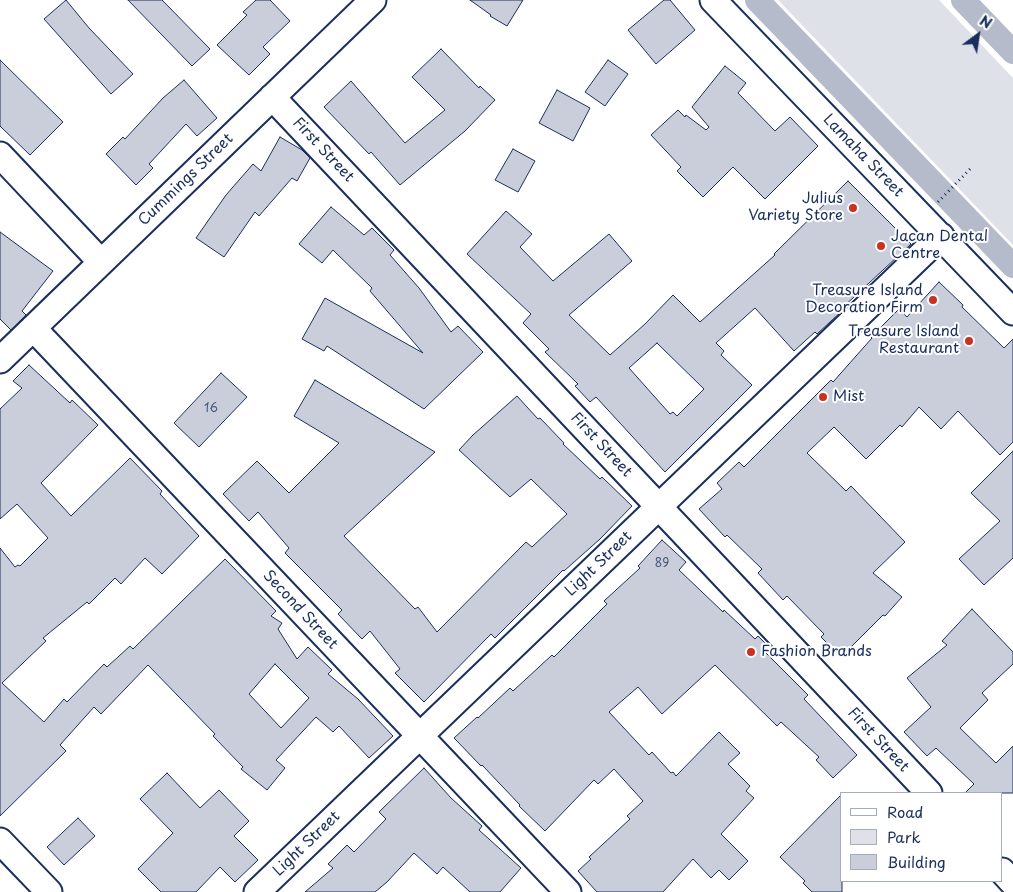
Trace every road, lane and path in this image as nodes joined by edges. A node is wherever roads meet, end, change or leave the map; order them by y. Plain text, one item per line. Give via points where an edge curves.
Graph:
1 (373, 0) edge
2 (713, 0) edge
3 (272, 97) junction
4 (0, 155) edge
5 (972, 167) dead end
6 (935, 205) dead end
7 (941, 236) junction
8 (102, 262) junction
9 (1013, 312) edge
10 (33, 328) junction
11 (0, 360) edge
12 (658, 507) junction
13 (420, 736) junction
14 (928, 792) edge
15 (0, 841) edge
16 (1003, 872) edge
17 (1013, 883) edge
18 (49, 892) edge
19 (257, 892) edge
20 (568, 892) edge

1 - 3 street, Cummings Street
2 - 7 street, Lamaha Street
3 - 8 street, Cummings Street
3 - 12 street, First Street
4 - 8 street
5 - 6 path
7 - 9 street, Lamaha Street
7 - 12 street, Light Street
8 - 10 street, Cummings Street
10 - 11 street, Cummings Street
10 - 13 street, Second Street
12 - 13 street, Light Street
12 - 14 street, First Street
13 - 19 street, Light Street
13 - 20 street, Second Street
15 - 18 street
16 - 17 street

